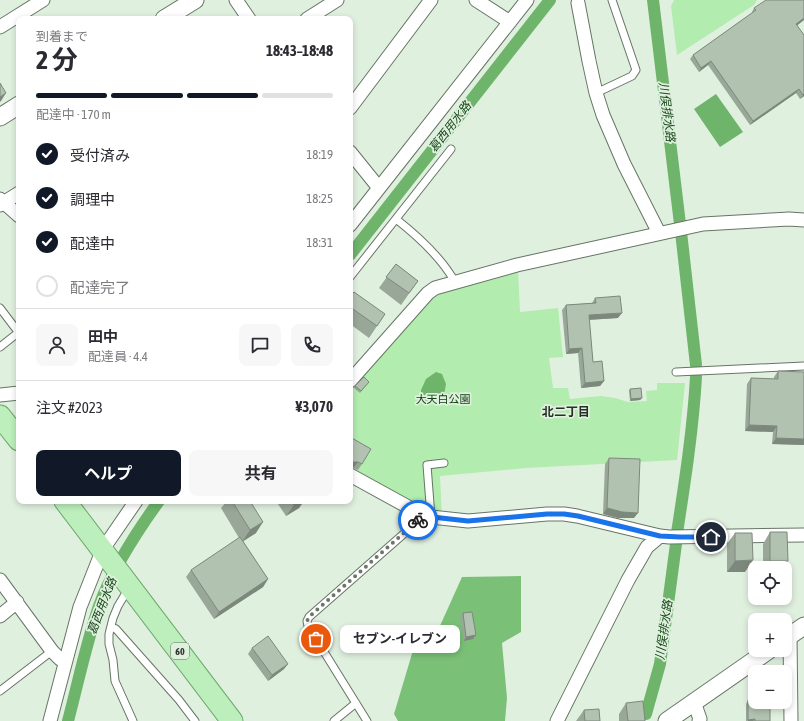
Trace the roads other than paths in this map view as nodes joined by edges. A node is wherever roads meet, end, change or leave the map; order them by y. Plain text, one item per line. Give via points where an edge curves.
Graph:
1 (43, 0) edge
2 (195, 0) edge
3 (236, 0) edge
4 (337, 0) edge
5 (431, 0) edge
6 (476, 0) edge
7 (527, 0) edge
8 (612, 0) edge
9 (580, 1) edge
10 (18, 16) edge
11 (169, 16) edge
12 (247, 16) edge
13 (312, 16) edge
14 (16, 17) edge
15 (510, 22) junction
16 (0, 27) edge
17 (596, 93) junction
18 (353, 104) edge
19 (16, 107) edge
20 (0, 117) edge
21 (451, 149) dead end
22 (353, 156) edge
23 (379, 188) junction
24 (16, 194) edge
25 (1, 202) edge
26 (16, 214) edge
27 (396, 219) junction
28 (804, 220) edge
29 (353, 221) edge
30 (659, 233) junction
31 (353, 273) edge
32 (455, 282) junction
33 (0, 308) edge
34 (16, 328) edge
35 (16, 334) edge
36 (0, 347) edge
37 (804, 366) edge
38 (676, 372) dead end
39 (353, 378) edge
40 (16, 393) edge
41 (0, 395) edge
42 (0, 416) edge
43 (16, 436) edge
44 (444, 463) dead end
45 (353, 477) edge
46 (67, 504) edge
47 (134, 504) edge
48 (426, 516) junction
49 (804, 535) edge
50 (670, 537) junction
51 (104, 552) junction
52 (0, 580) edge
53 (130, 585) junction
54 (17, 602) junction
55 (0, 616) edge
56 (111, 627) junction
57 (793, 633) edge
58 (52, 651) junction
59 (759, 657) edge
60 (65, 661) junction
61 (0, 691) edge
62 (694, 702) junction
63 (356, 703) junction
64 (50, 721) edge
65 (133, 721) edge
66 (195, 721) edge
67 (232, 721) edge
68 (334, 721) edge
69 (367, 721) edge
70 (556, 721) edge
71 (667, 721) edge
72 (699, 721) edge
73 (791, 721) edge

1 - 10 street
2 - 11 street
3 - 12 street
4 - 13 street
5 - 18 street
6 - 15 street
7 - 15 street
8 - 17 lane via 636,70 632,76
9 - 17 street
14 - 16 street
15 - 23 street
17 - 30 street via 624,164
19 - 20 street
21 - 27 lane
22 - 23 street
23 - 29 street
24 - 25 street
25 - 26 street
27 - 31 lane
27 - 32 lane via 422,240
28 - 30 street via 703,224
30 - 32 street via 517,265
32 - 39 street via 428,293
33 - 34 lane
35 - 36 lane
37 - 38 lane
40 - 41 street
42 - 43 main road
44 - 48 lane via 427,465
45 - 48 street
46 - 51 main road, 60
47 - 51 street
48 - 50 street via 468,521 564,514
48 - 63 lane via 419,519 307,621
49 - 50 street
50 - 70 street via 647,547
51 - 53 main road, 60
51 - 60 street via 80,608
52 - 54 street
53 - 56 lane
53 - 67 main road, 60
54 - 55 street
54 - 58 street
56 - 65 lane via 109,644 114,660 115,681
56 - 66 lane via 116,629
57 - 73 street
58 - 60 street
58 - 61 lane
59 - 62 street
60 - 64 street
62 - 71 street
62 - 72 street
63 - 68 lane
63 - 69 lane

